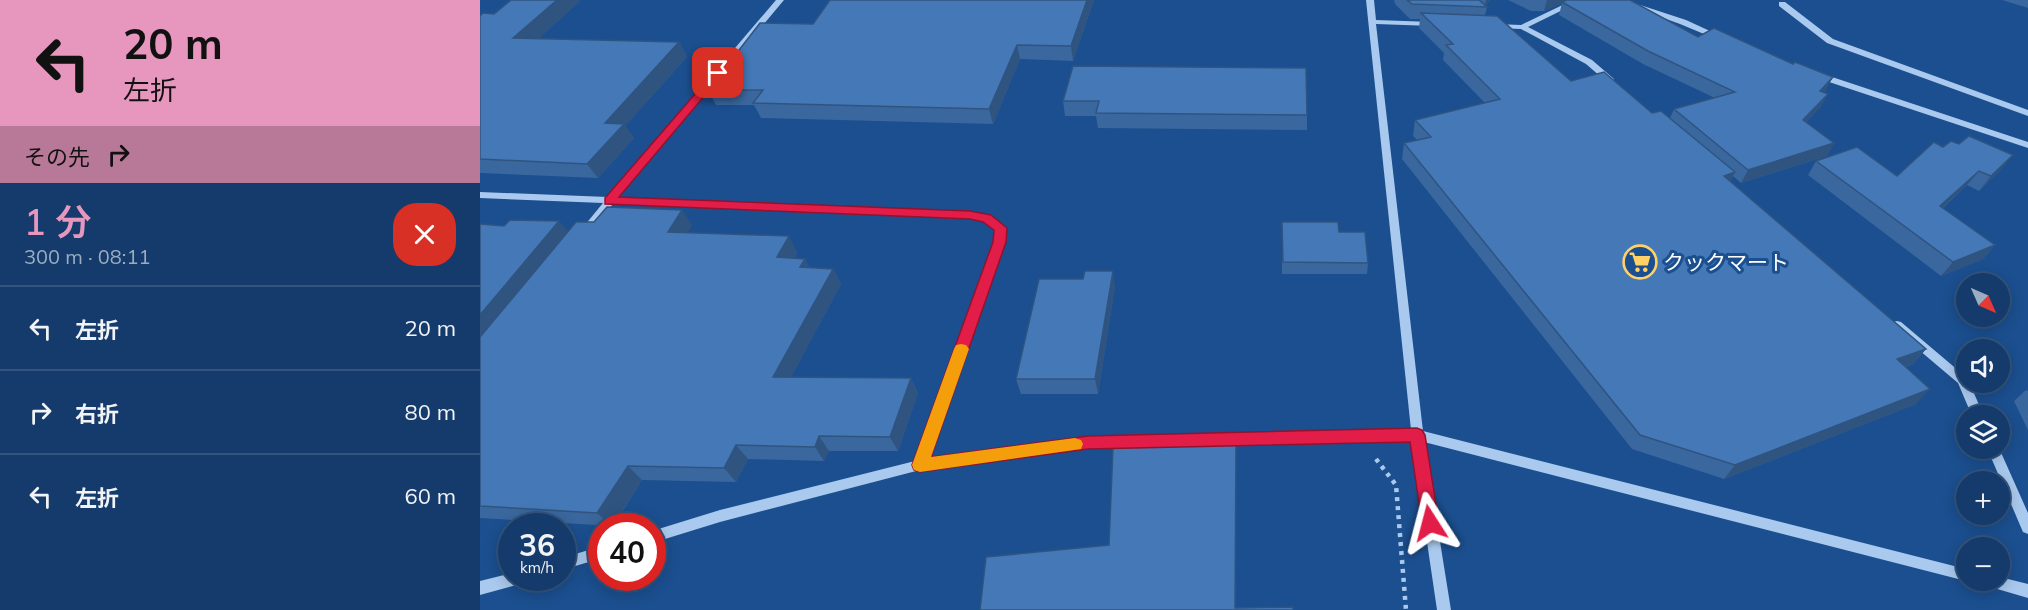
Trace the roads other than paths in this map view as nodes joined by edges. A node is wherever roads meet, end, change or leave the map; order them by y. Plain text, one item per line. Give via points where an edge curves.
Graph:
1 (780, 0) edge
2 (1370, 0) edge
3 (1580, 0) edge
4 (1618, 0) edge
5 (1782, 4) dead end
6 (1372, 22) junction
7 (1441, 24) edge
8 (1487, 26) edge
9 (1522, 27) junction
10 (1724, 39) edge
11 (1808, 72) edge
12 (1616, 85) edge
13 (2028, 113) edge
14 (2028, 145) edge
15 (480, 195) edge
16 (609, 201) junction
17 (573, 245) edge
18 (1889, 318) edge
19 (1973, 405) edge
20 (1417, 435) junction
21 (1998, 459) edge
22 (920, 465) junction
23 (2028, 528) edge
24 (666, 533) edge
25 (1956, 572) edge
26 (498, 583) edge
27 (2010, 586) edge
28 (480, 588) edge
29 (2028, 591) edge
30 (1444, 610) edge

1 - 16 street
2 - 6 street
3 - 9 street
4 - 10 street
5 - 13 street via 1830,41
6 - 7 street
6 - 20 street
8 - 9 street
9 - 12 street via 1589,62
11 - 14 street
15 - 16 street
16 - 17 street
16 - 22 street via 970,215 987,218 1001,228 1000,242
18 - 19 street via 1962,380
20 - 22 street via 1088,442
20 - 25 street
20 - 30 street
21 - 23 street
22 - 24 street
26 - 28 street
27 - 29 street

